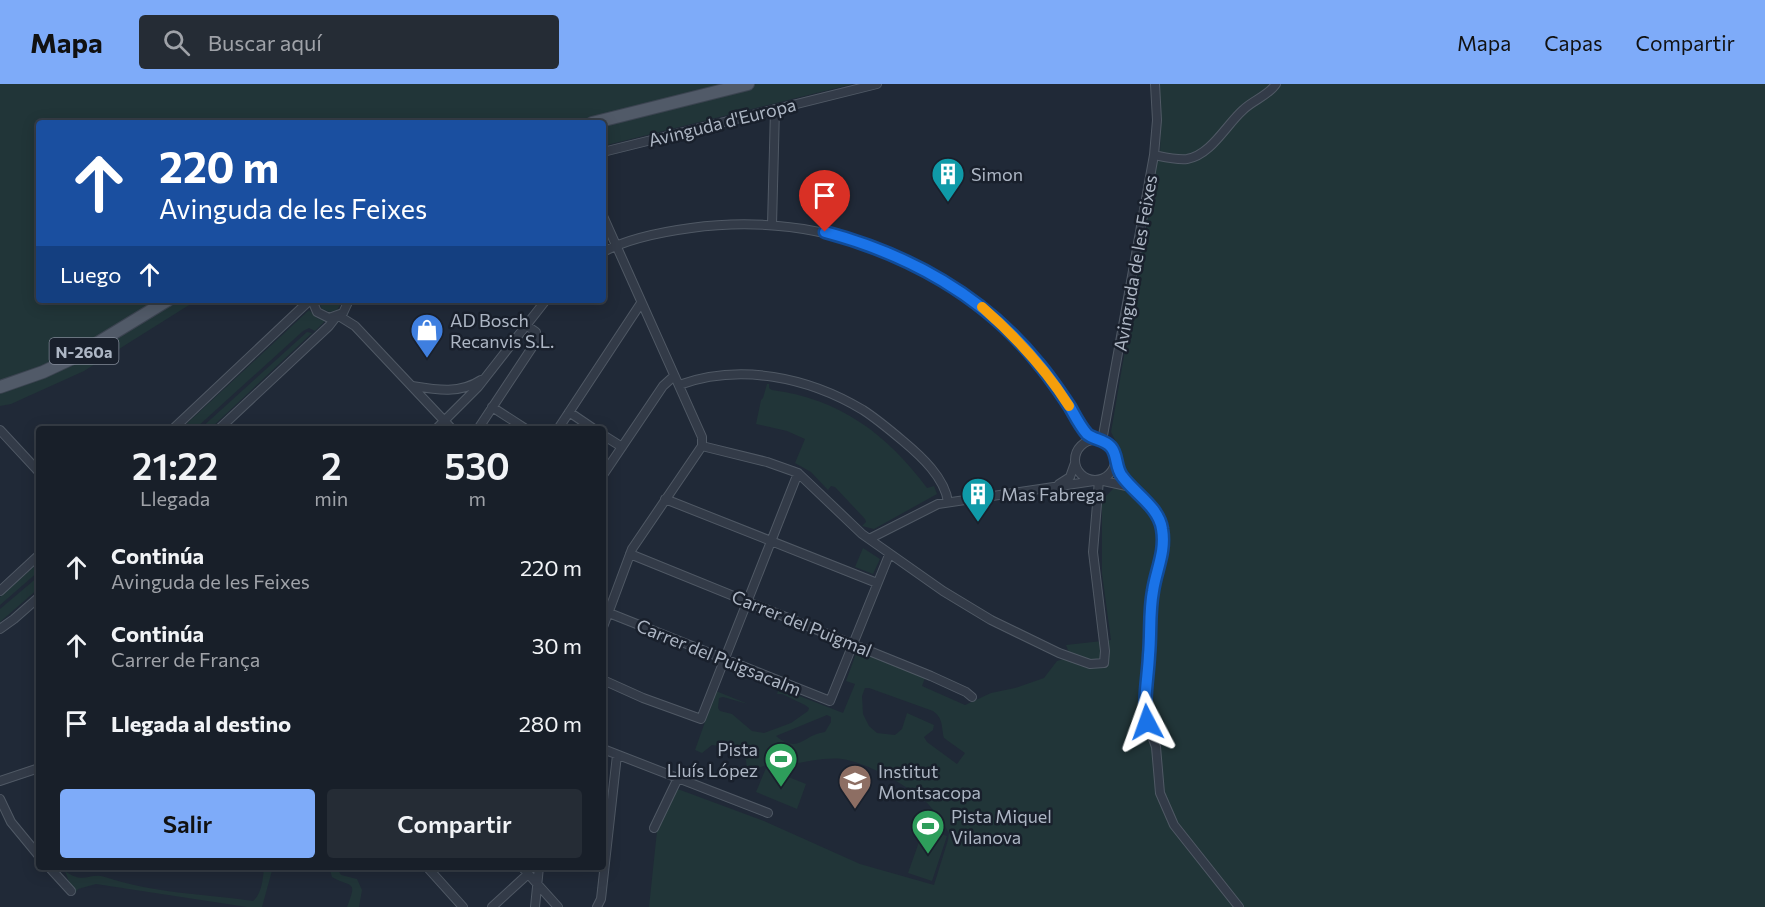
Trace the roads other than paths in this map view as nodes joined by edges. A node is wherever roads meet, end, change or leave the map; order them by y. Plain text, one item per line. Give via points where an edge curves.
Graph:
1 (748, 84) edge
2 (877, 84) edge
3 (1155, 84) edge
4 (1276, 84) edge
5 (775, 109) junction
6 (604, 120) edge
7 (606, 151) edge
8 (1154, 155) junction
9 (606, 222) edge
10 (772, 225) junction
11 (617, 246) junction
12 (606, 251) edge
13 (162, 303) edge
14 (308, 303) edge
15 (312, 303) edge
16 (350, 303) edge
17 (544, 303) edge
18 (641, 303) junction
19 (337, 316) junction
20 (526, 325) junction
21 (355, 326) junction
22 (487, 376) junction
23 (674, 376) junction
24 (679, 385) junction
25 (412, 386) junction
26 (0, 387) edge
27 (492, 407) junction
28 (569, 412) junction
29 (1075, 415) junction
30 (445, 421) junction
31 (176, 426) edge
32 (222, 426) edge
33 (439, 426) edge
34 (449, 426) edge
35 (480, 426) edge
36 (521, 426) edge
37 (560, 426) edge
38 (590, 426) edge
39 (0, 429) edge
40 (606, 437) edge
41 (1099, 440) junction
42 (702, 446) junction
43 (622, 447) junction
44 (1078, 447) junction
45 (1115, 462) junction
46 (1075, 464) junction
47 (36, 469) edge
48 (606, 471) edge
49 (798, 473) junction
50 (1097, 480) junction
51 (1053, 486) junction
52 (1131, 487) junction
53 (665, 499) junction
54 (948, 502) junction
55 (869, 539) junction
56 (771, 541) junction
57 (630, 554) junction
58 (889, 555) junction
59 (36, 558) edge
60 (878, 583) junction
61 (0, 591) edge
62 (36, 600) edge
63 (747, 601) junction
64 (609, 613) junction
65 (606, 620) edge
66 (0, 629) edge
67 (853, 645) junction
68 (724, 660) junction
69 (606, 681) edge
70 (972, 697) dead end
71 (606, 750) edge
72 (617, 755) junction
73 (36, 769) edge
74 (678, 778) junction
75 (0, 780) edge
76 (0, 798) edge
77 (768, 813) dead end
78 (654, 828) dead end
79 (606, 848) edge
80 (36, 852) edge
81 (52, 870) edge
82 (430, 870) edge
83 (525, 870) edge
84 (539, 870) edge
85 (603, 870) edge
86 (537, 885) junction
87 (71, 891) dead end
88 (463, 907) edge
89 (492, 907) edge
90 (535, 907) edge
91 (558, 907) edge
92 (597, 907) edge
93 (1239, 907) edge

1 - 6 main road
2 - 5 street, Avinguda d'Europa
3 - 8 street, Avinguda de les Feixes
4 - 8 street via 1244,108 1202,152 1183,159
5 - 7 street, Avinguda d'Europa
5 - 10 street
8 - 41 street, Avinguda de les Feixes
9 - 11 street
10 - 11 street via 682,229
10 - 29 street via 857,240 952,286 1024,346
11 - 12 street
11 - 18 street
13 - 26 main road, N-260a via 73,358
14 - 31 street
15 - 19 street via 317,312 329,318
16 - 19 street
16 - 21 street
17 - 20 street
18 - 23 street
18 - 28 street
19 - 21 street
19 - 32 street
20 - 22 street
20 - 27 street via 536,332 535,343
21 - 25 street
22 - 25 street via 454,390
22 - 30 street
23 - 24 street
23 - 43 street
24 - 42 street via 702,436
24 - 54 street via 709,376 753,374 775,376 844,400 916,452 938,478
25 - 30 street
27 - 35 street
27 - 36 street
28 - 37 street
28 - 38 street
29 - 41 street via 1085,431
29 - 44 street via 1080,434
30 - 33 street
30 - 34 street
39 - 47 street
40 - 43 street
41 - 44 street via 1086,441
41 - 45 street via 1114,452
42 - 49 street
42 - 53 street
43 - 48 street
44 - 46 street
45 - 50 street via 1110,474
45 - 52 street
46 - 50 street via 1084,477
46 - 51 street via 1070,477
49 - 55 street
49 - 56 street
50 - 51 street
50 - 52 street
50 - 58 street via 1093,552 1104,663 1090,664 1059,653 961,603
51 - 54 street
52 - 93 street via 1156,514 1163,532 1162,556 1152,596 1144,699 1156,747 1160,793 1174,825
53 - 56 street
53 - 57 street
54 - 55 street via 926,508
55 - 58 street
56 - 60 street
56 - 63 street
57 - 63 street, Carrer del Puigmal
57 - 64 street
58 - 60 street
59 - 61 street
60 - 67 street
62 - 66 street
63 - 67 street, Carrer del Puigmal
63 - 68 street
64 - 65 street
64 - 68 street, Carrer del Puigsacalm
67 - 68 street, Carrer del Puigsacalm via 830,701
67 - 70 street, Carrer del Puigmal
68 - 69 street via 701,719
71 - 72 street
72 - 74 street
72 - 79 street
73 - 75 street
74 - 77 street
74 - 78 street
76 - 80 street via 11,822
81 - 87 street
82 - 88 street
83 - 86 street
83 - 89 street
84 - 86 street
85 - 92 street
86 - 90 street
86 - 91 street

